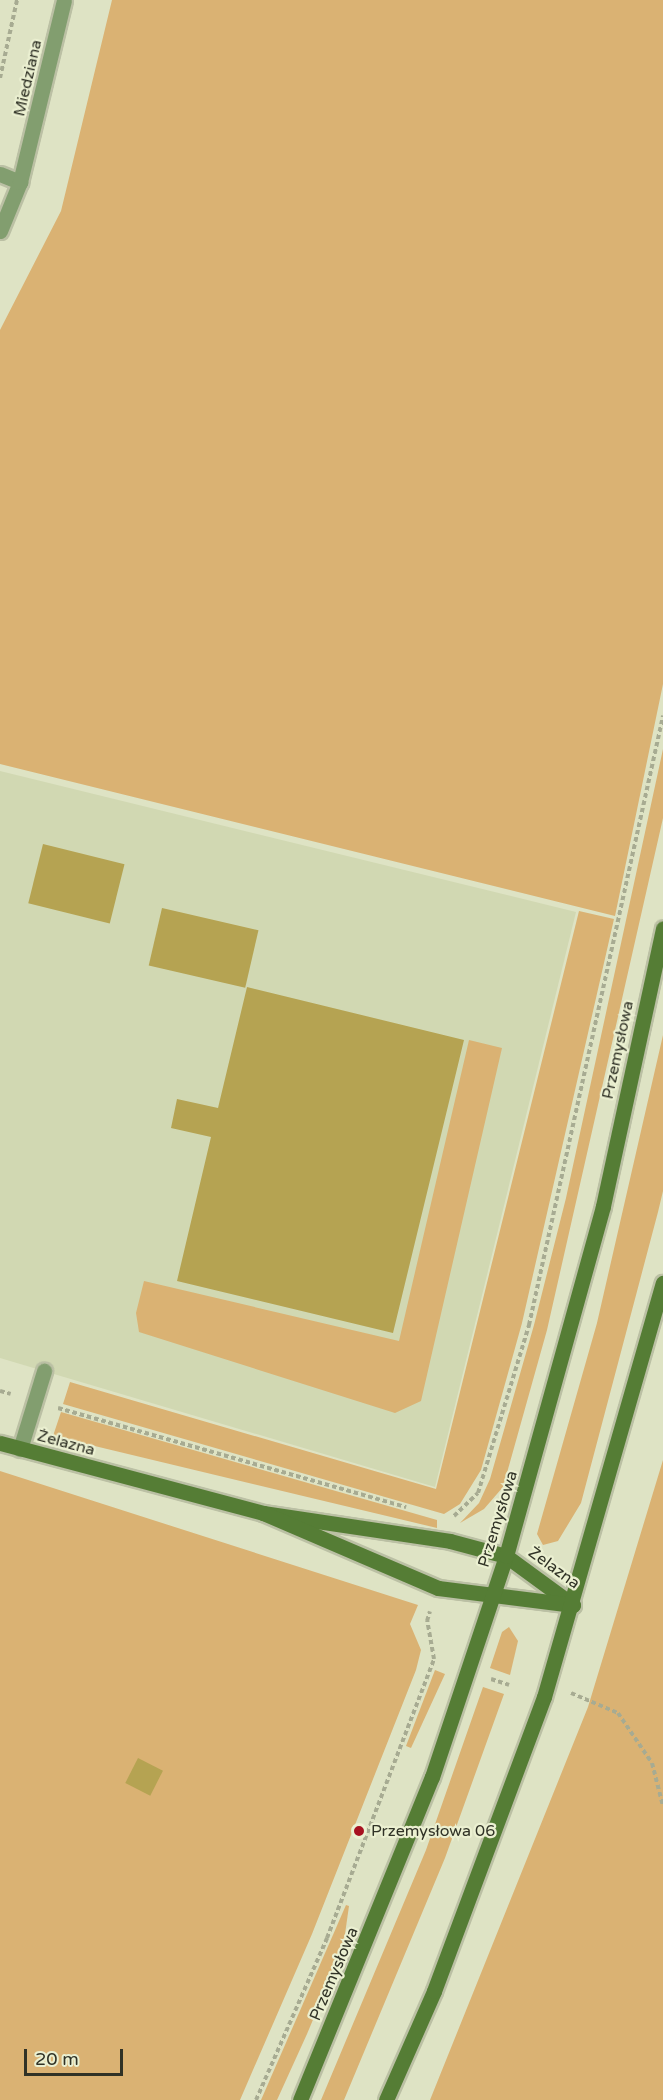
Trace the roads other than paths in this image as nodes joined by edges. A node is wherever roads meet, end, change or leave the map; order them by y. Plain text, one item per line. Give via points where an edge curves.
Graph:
1 (64, 0) edge
2 (0, 174) edge
3 (20, 182) junction
4 (0, 231) edge
5 (663, 928) edge
6 (663, 1283) edge
7 (44, 1371) dead end
8 (0, 1443) edge
9 (20, 1449) junction
10 (263, 1513) junction
11 (506, 1556) junction
12 (493, 1595) junction
13 (573, 1605) junction
14 (300, 2100) edge
15 (386, 2100) edge

1 - 3 street, Miedziana
2 - 3 street
3 - 4 street, Miedziana
5 - 11 main road, Przemysłowa via 603,1206
6 - 13 main road
7 - 9 street
8 - 9 main road, Żelazna
9 - 10 main road, Żelazna
10 - 11 main road, Żelazna via 450,1541
10 - 12 main road, Żelazna via 438,1588
11 - 12 main road, Przemysłowa
11 - 13 main road, Żelazna
12 - 13 main road, Żelazna
12 - 14 main road, Przemysłowa via 432,1777
13 - 15 main road via 548,1685 434,1991

